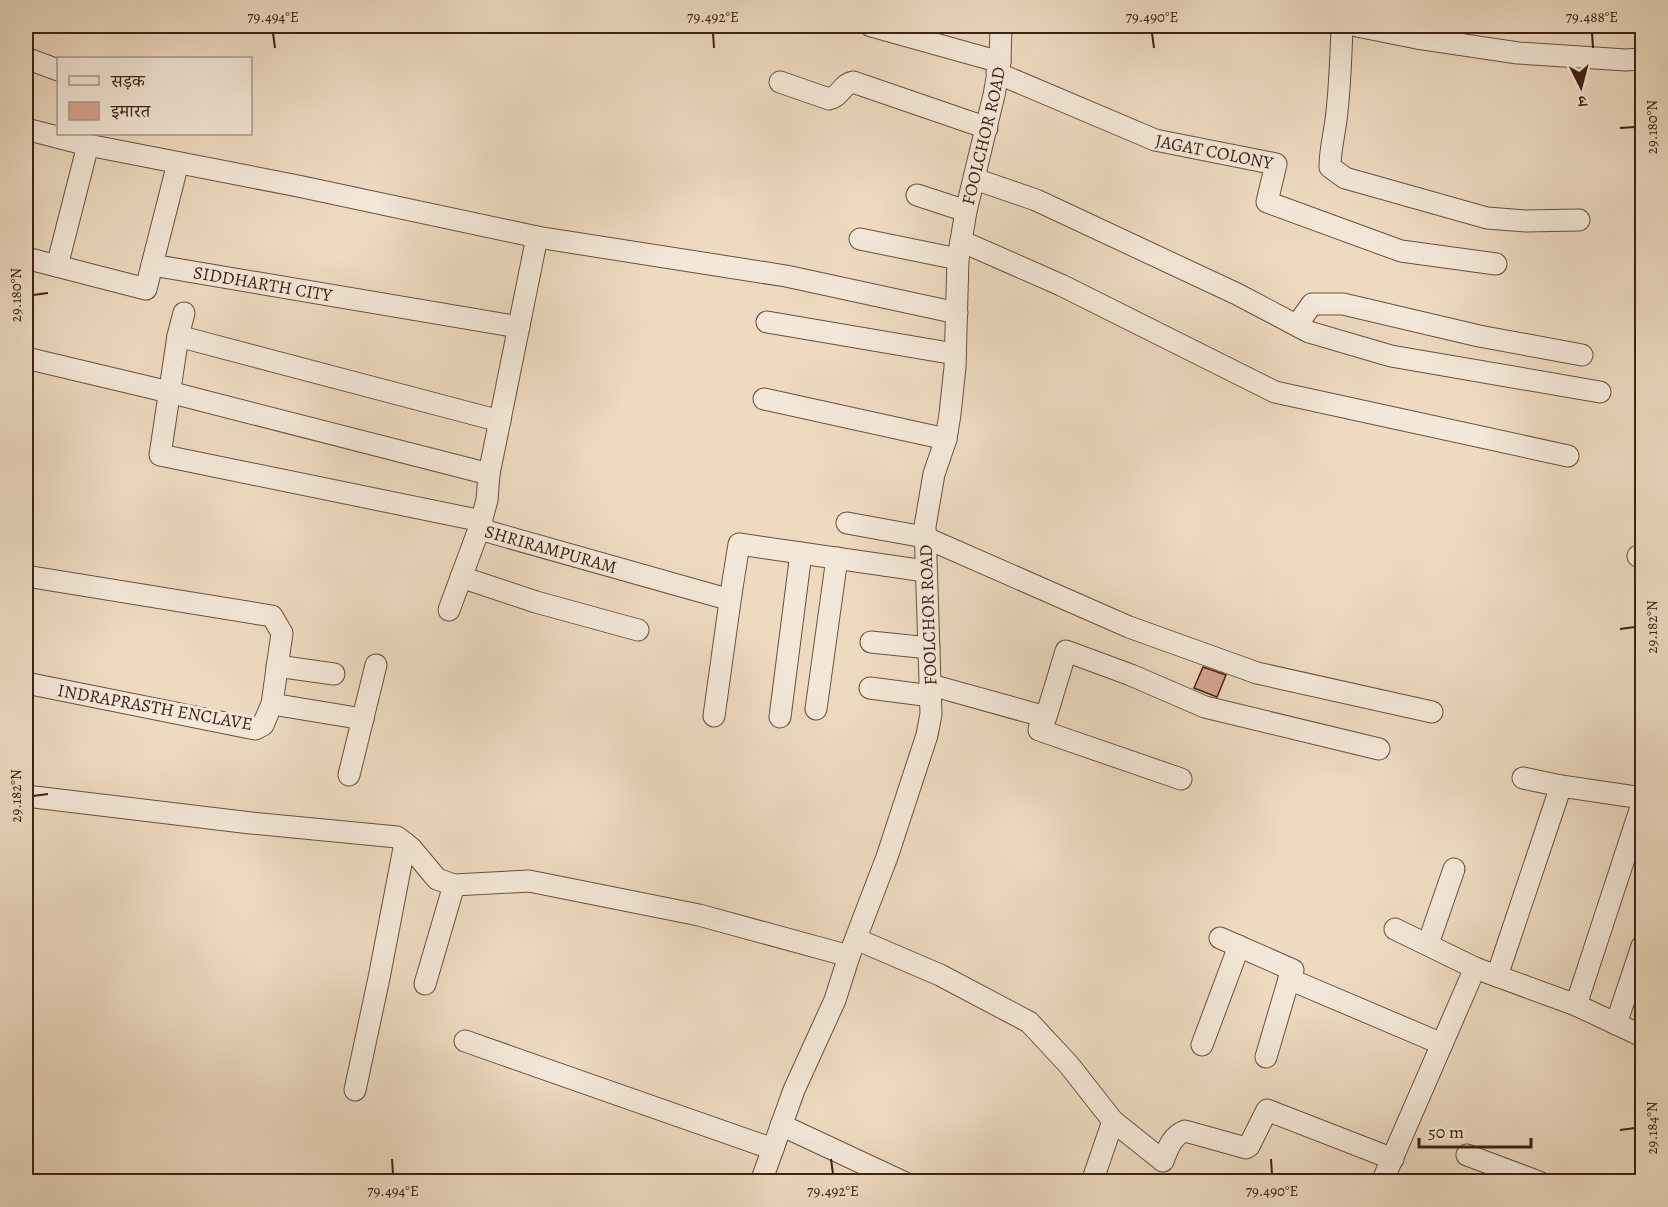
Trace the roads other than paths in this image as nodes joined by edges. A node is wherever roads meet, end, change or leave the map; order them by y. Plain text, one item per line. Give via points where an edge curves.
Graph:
1 (871, 26) edge
2 (1001, 26) edge
3 (1342, 26) edge
4 (1357, 26) edge
5 (26, 58) edge
6 (1642, 59) edge
7 (999, 68) junction
8 (57, 70) edge
9 (780, 82) dead end
10 (987, 128) junction
11 (26, 129) edge
12 (88, 146) junction
13 (178, 163) junction
14 (975, 180) junction
15 (917, 195) dead end
16 (966, 211) junction
17 (1579, 220) dead end
18 (537, 237) junction
19 (860, 239) dead end
20 (960, 250) junction
21 (26, 258) edge
22 (1496, 264) dead end
23 (57, 266) junction
24 (152, 266) junction
25 (184, 313) dead end
26 (957, 313) junction
27 (767, 321) dead end
28 (1297, 325) junction
29 (519, 327) junction
30 (178, 336) junction
31 (955, 354) junction
32 (1582, 355) dead end
33 (26, 357) edge
34 (169, 392) junction
35 (1599, 392) dead end
36 (764, 399) dead end
37 (501, 421) junction
38 (946, 439) junction
39 (1568, 456) dead end
40 (489, 474) junction
41 (847, 523) dead end
42 (481, 525) junction
43 (924, 537) junction
44 (801, 553) junction
45 (837, 558) junction
46 (925, 571) junction
47 (26, 576) edge
48 (461, 577) junction
49 (731, 594) junction
50 (449, 610) dead end
51 (638, 630) dead end
52 (871, 649) dead end
53 (929, 654) junction
54 (376, 665) dead end
55 (277, 666) junction
56 (334, 674) dead end
57 (26, 683) edge
58 (870, 688) dead end
59 (931, 690) junction
60 (272, 704) junction
61 (816, 708) dead end
62 (1432, 712) dead end
63 (714, 716) dead end
64 (1042, 716) junction
65 (780, 717) dead end
66 (363, 718) junction
67 (1378, 748) dead end
68 (349, 775) dead end
69 (1523, 778) dead end
70 (1181, 779) dead end
71 (1561, 786) junction
72 (26, 796) edge
73 (1642, 798) edge
74 (1642, 804) edge
75 (405, 843) junction
76 (1454, 869) dead end
77 (454, 885) junction
78 (1395, 929) dead end
79 (1220, 938) dead end
80 (1428, 944) junction
81 (1239, 946) junction
82 (1642, 946) edge
83 (852, 947) junction
84 (1475, 968) junction
85 (1497, 976) junction
86 (1289, 979) junction
87 (425, 984) dead end
88 (1576, 1005) junction
89 (1616, 1024) junction
90 (1642, 1035) edge
91 (465, 1041) dead end
92 (1442, 1044) junction
93 (1202, 1045) dead end
94 (1266, 1057) dead end
95 (355, 1090) dead end
96 (1113, 1122) junction
97 (781, 1125) junction
98 (773, 1149) junction
99 (1467, 1155) dead end
100 (1393, 1159) junction
101 (760, 1182) edge
102 (903, 1182) edge
103 (1092, 1182) edge
104 (1382, 1182) edge
105 (1539, 1182) edge

1 - 7 street
2 - 7 street, FOOLCHOR ROAD
3 - 17 street via 1330,167 1345,178 1487,218
4 - 6 street via 1518,53
5 - 8 street
7 - 10 street, FOOLCHOR ROAD
7 - 22 street, JAGAT COLONY via 1155,140 1276,164 1267,202 1401,251
9 - 10 street via 829,99 852,82
10 - 14 street, FOOLCHOR ROAD
11 - 12 street
12 - 13 street
12 - 23 street
13 - 18 street
13 - 24 street
14 - 16 street, FOOLCHOR ROAD
14 - 28 street via 1036,200
15 - 16 street
16 - 20 street, FOOLCHOR ROAD
18 - 26 street via 786,276
18 - 29 street, SHRIRAMPURAM
19 - 20 street
20 - 26 street, FOOLCHOR ROAD
20 - 39 street via 1060,285 1275,392
21 - 23 street
23 - 24 street via 146,289
24 - 29 street, SIDDHARTH CITY
25 - 30 street
26 - 31 street, FOOLCHOR ROAD
27 - 31 street
28 - 32 street via 1312,304 1343,304
28 - 35 street via 1392,356
29 - 37 street, SHRIRAMPURAM
30 - 34 street
30 - 37 street
31 - 38 street, FOOLCHOR ROAD
33 - 34 street
34 - 40 street
34 - 42 street via 160,455
36 - 38 street
37 - 40 street, SHRIRAMPURAM
38 - 43 street, FOOLCHOR ROAD via 934,474
40 - 42 street, SHRIRAMPURAM
41 - 43 street
42 - 48 street
42 - 49 street, SHRIRAMPURAM via 720,597
43 - 46 street, FOOLCHOR ROAD
43 - 62 street via 1130,627 1257,673
44 - 45 street
44 - 49 street via 739,544
44 - 65 street
45 - 46 street
45 - 61 street
46 - 53 street, FOOLCHOR ROAD
47 - 55 street via 272,616 282,633
48 - 50 street
48 - 51 street
49 - 63 street
52 - 53 street
53 - 59 street, FOOLCHOR ROAD
54 - 66 street
55 - 56 street
55 - 60 street
57 - 60 street, INDRAPRASTH ENCLAVE via 255,729 263,725
58 - 59 street
59 - 64 street
59 - 83 street, FOOLCHOR ROAD via 927,735
60 - 66 street
64 - 67 street via 1046,717 1066,651 1204,707
64 - 70 street via 1039,730
66 - 68 street
69 - 71 street
71 - 73 street
71 - 85 street
72 - 75 street via 397,837
74 - 88 street
75 - 77 street via 436,879
75 - 95 street
76 - 80 street
77 - 83 street via 529,881
77 - 87 street
78 - 80 street
79 - 81 street
80 - 84 street
81 - 86 street via 1293,970
81 - 93 street
82 - 89 street
83 - 96 street via 940,975 1029,1022
83 - 97 street, FOOLCHOR ROAD via 835,1000
84 - 85 street
84 - 92 street
85 - 88 street
86 - 92 street
86 - 94 street
88 - 89 street
89 - 90 street
91 - 98 street
92 - 100 street
96 - 100 street via 1163,1161 1170,1143 1185,1131 1246,1148 1267,1110
96 - 103 street
97 - 98 street, FOOLCHOR ROAD
97 - 102 street
98 - 101 street, FOOLCHOR ROAD
99 - 105 street
100 - 104 street

